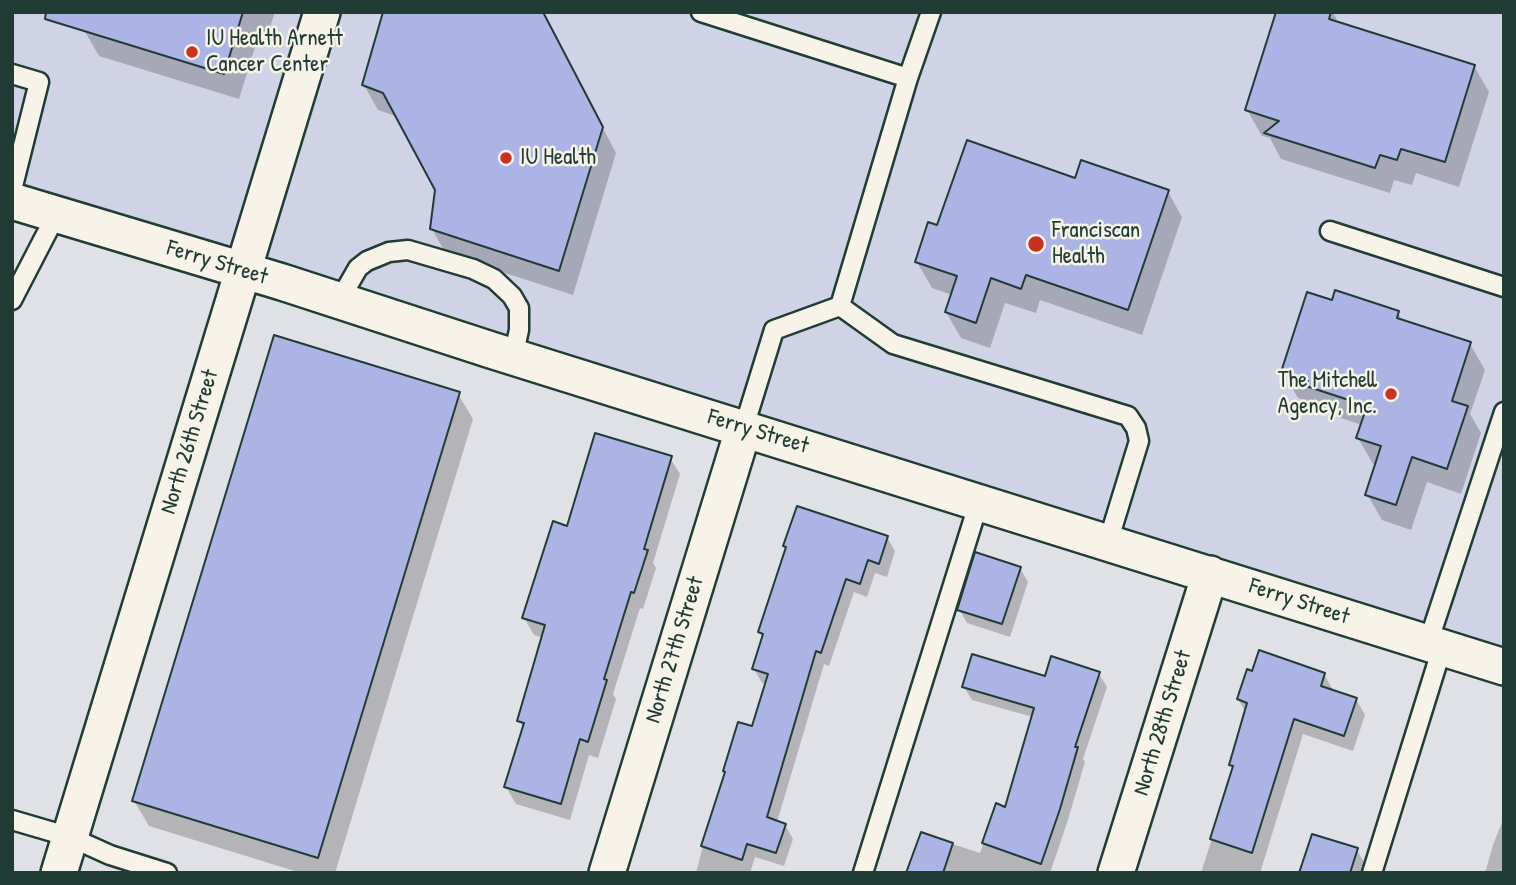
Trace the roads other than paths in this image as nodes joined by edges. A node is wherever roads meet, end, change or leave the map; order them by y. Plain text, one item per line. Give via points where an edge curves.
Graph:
1 (323, 12) edge
2 (701, 12) edge
3 (931, 12) edge
4 (12, 74) edge
5 (908, 78) junction
6 (12, 190) edge
7 (12, 201) edge
8 (55, 215) junction
9 (1331, 231) dead end
10 (243, 271) junction
11 (1504, 288) edge
12 (12, 300) edge
13 (339, 301) junction
14 (840, 306) junction
15 (513, 357) junction
16 (1504, 412) edge
17 (744, 427) junction
18 (979, 502) junction
19 (1108, 542) junction
20 (1210, 574) junction
21 (1435, 645) junction
22 (1504, 667) edge
23 (12, 820) edge
24 (70, 837) junction
25 (59, 873) edge
26 (167, 873) edge
27 (607, 873) edge
28 (863, 873) edge
29 (1116, 873) edge
30 (1372, 873) edge

1 - 10 street, North 26th Street
2 - 5 lane
3 - 5 lane
4 - 6 lane via 39,82
5 - 14 lane
7 - 8 street, Ferry Street
8 - 10 street, Ferry Street
8 - 12 lane
9 - 11 lane
10 - 13 street, Ferry Street
10 - 24 street, North 26th Street
13 - 15 street, Ferry Street
13 - 15 lane via 358,268 389,252 408,250 472,269 495,279 519,308
14 - 17 lane via 774,330
14 - 19 lane via 893,344 1128,416 1139,441
15 - 17 street, Ferry Street
16 - 21 lane
17 - 18 street, Ferry Street
17 - 27 street, North 27th Street
18 - 19 street, Ferry Street
18 - 28 lane
19 - 20 street, Ferry Street
20 - 21 street, Ferry Street
20 - 29 street, North 28th Street
21 - 22 street, Ferry Street
21 - 30 lane
23 - 24 lane
24 - 25 street, North 26th Street
24 - 26 lane

